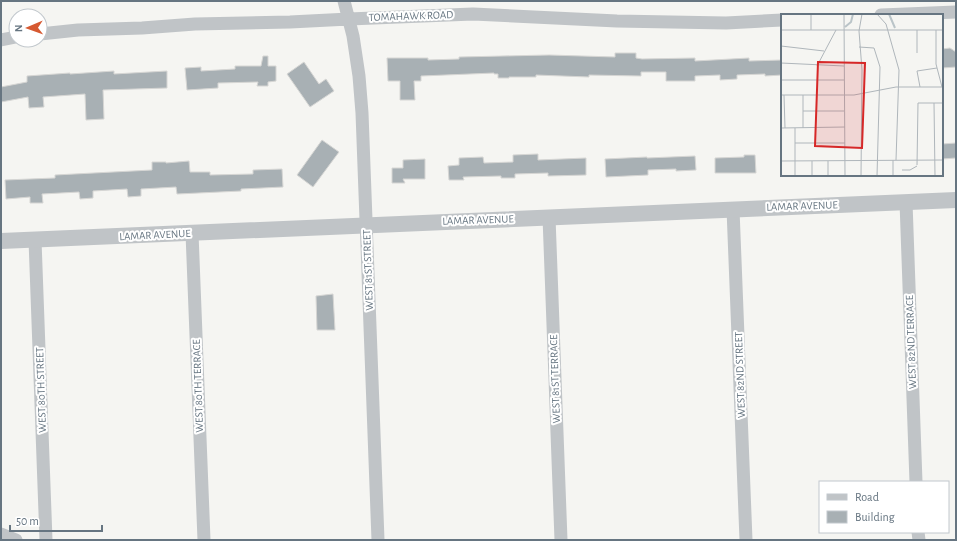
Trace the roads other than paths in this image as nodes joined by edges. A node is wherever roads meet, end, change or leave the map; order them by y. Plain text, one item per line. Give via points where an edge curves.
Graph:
1 (344, 1) edge
2 (956, 12) edge
3 (906, 14) edge
4 (349, 19) junction
5 (781, 20) edge
6 (48, 33) edge
7 (956, 200) edge
8 (906, 202) junction
9 (733, 209) junction
10 (549, 217) junction
11 (366, 225) junction
12 (192, 233) junction
13 (35, 240) junction
14 (1, 241) edge
15 (916, 481) edge
16 (1, 534) edge
17 (16, 540) edge
18 (46, 540) edge
19 (204, 540) edge
20 (378, 540) edge
21 (561, 540) edge
22 (746, 540) edge

1 - 4 street, WEST 81ST STREET
2 - 3 street
4 - 5 street, TOMAHAWK ROAD via 473,14 617,21 726,23
4 - 6 street, TOMAHAWK ROAD via 195,24
4 - 11 street, WEST 81ST STREET via 362,113
7 - 8 street, LAMAR AVENUE
8 - 9 street, LAMAR AVENUE
8 - 15 street, WEST 82ND TERRACE
9 - 10 street, LAMAR AVENUE
9 - 22 street, WEST 82ND STREET
10 - 11 street, LAMAR AVENUE
10 - 21 street, WEST 81ST TERRACE
11 - 12 street, LAMAR AVENUE
11 - 20 street, WEST 81ST STREET
12 - 13 street, LAMAR AVENUE
12 - 19 street, WEST 80TH TERRACE
13 - 14 street, LAMAR AVENUE
13 - 18 street, WEST 80TH STREET
16 - 17 street

